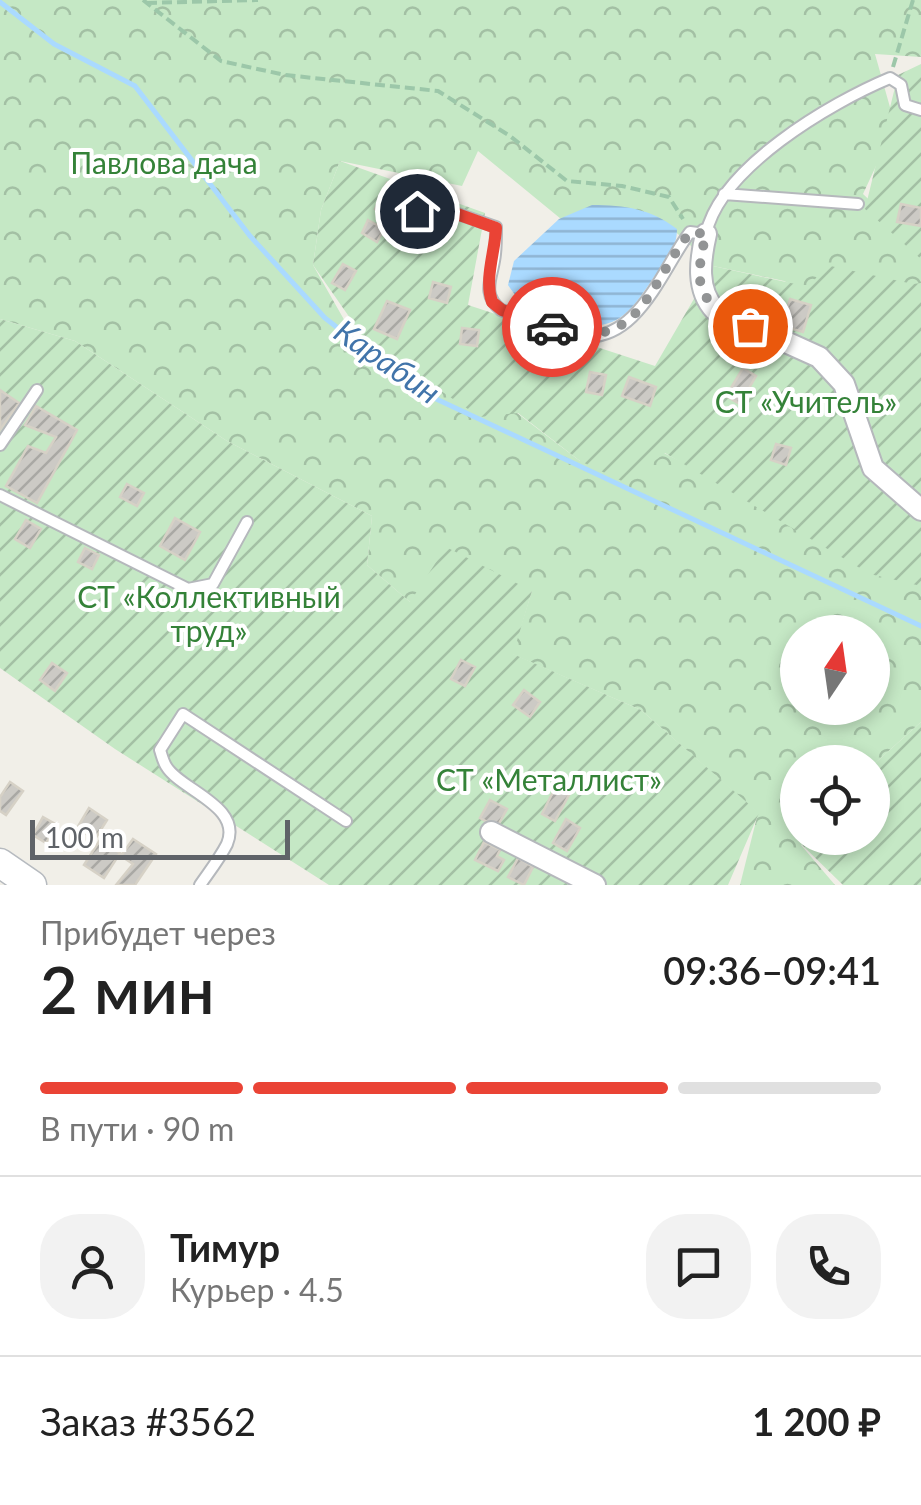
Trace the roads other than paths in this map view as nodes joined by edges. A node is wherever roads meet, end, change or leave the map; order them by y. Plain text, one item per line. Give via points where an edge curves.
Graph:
1 (921, 110) edge
2 (724, 194) junction
3 (858, 204) dead end
4 (417, 211) dead end
5 (698, 233) junction
6 (37, 390) dead end
7 (0, 445) edge
8 (0, 495) edge
9 (921, 510) edge
10 (248, 522) dead end
11 (346, 820) dead end
12 (491, 832) dead end
13 (0, 863) edge
14 (30, 884) edge
15 (200, 885) edge
16 (595, 885) edge

1 - 2 lane via 906,105 901,85 890,78 812,119
2 - 3 lane
2 - 5 lane
4 - 5 lane via 432,205 496,228 488,281 492,302 577,336 622,326
5 - 9 street via 704,299 819,358 844,384 874,468
6 - 7 lane
8 - 10 lane via 188,589 213,584
11 - 15 lane via 183,714 160,750 166,768 214,805 230,833
12 - 16 street
13 - 14 street

